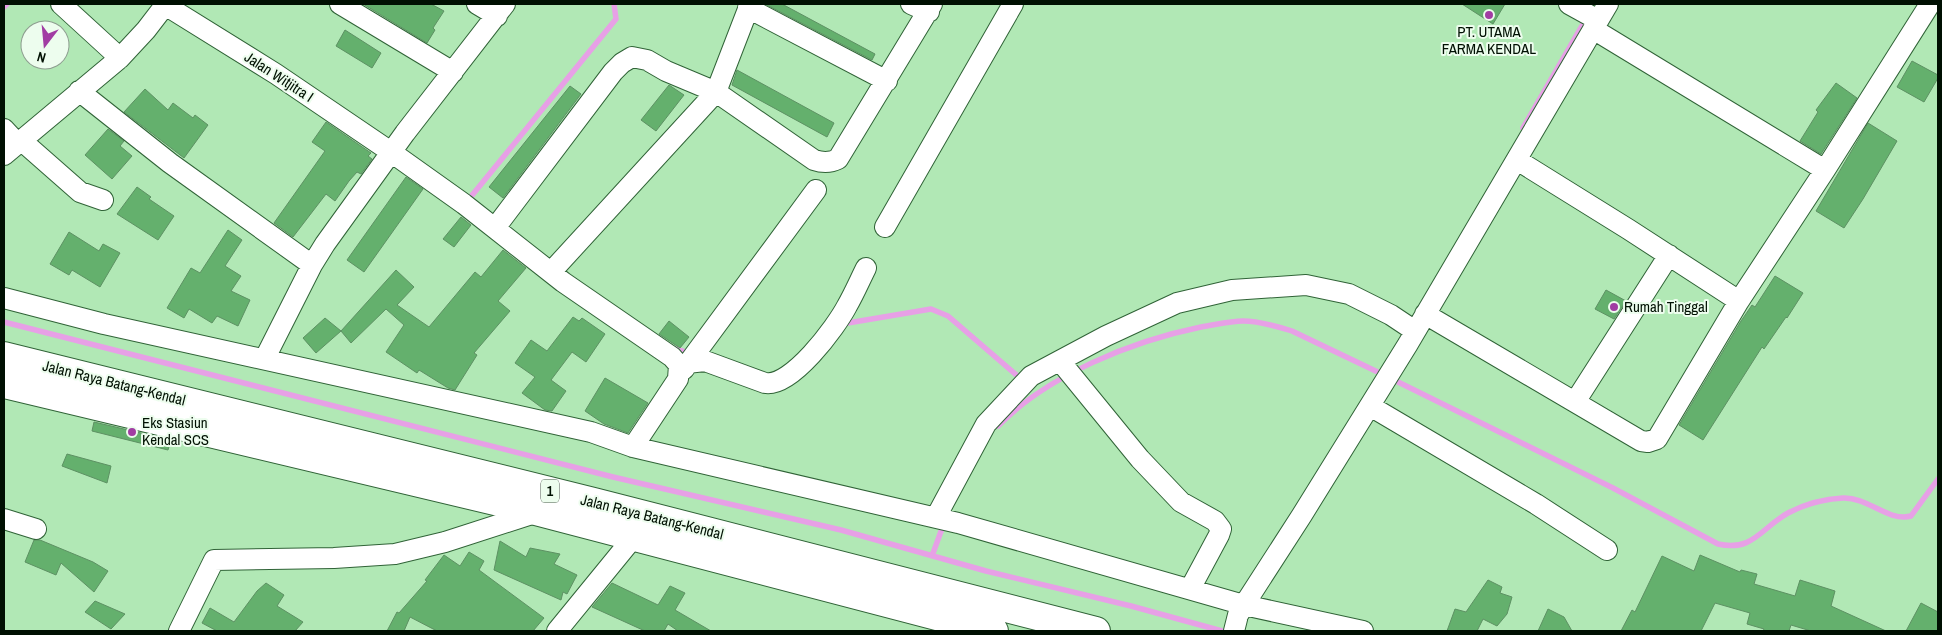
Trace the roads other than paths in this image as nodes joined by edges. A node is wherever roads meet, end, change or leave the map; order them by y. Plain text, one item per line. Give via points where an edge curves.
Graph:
1 (61, 4) edge
2 (166, 4) edge
3 (340, 4) edge
4 (478, 4) edge
5 (1013, 4) edge
6 (1569, 4) edge
7 (1930, 4) edge
8 (749, 6) edge
9 (924, 7) edge
10 (501, 10) edge
11 (1599, 18) edge
12 (120, 58) junction
13 (453, 72) junction
14 (887, 81) junction
15 (79, 91) junction
16 (716, 92) junction
17 (4, 129) edge
18 (14, 146) edge
19 (391, 152) junction
20 (1517, 160) junction
21 (1825, 170) junction
22 (816, 190) dead end
23 (103, 200) dead end
24 (885, 226) dead end
25 (495, 228) junction
26 (1669, 256) junction
27 (312, 265) junction
28 (866, 268) dead end
29 (551, 272) junction
30 (4, 298) edge
31 (1739, 301) junction
32 (1420, 322) junction
33 (4, 356) edge
34 (265, 358) junction
35 (1063, 364) junction
36 (682, 371) junction
37 (4, 384) edge
38 (1574, 402) junction
39 (1370, 406) junction
40 (633, 447) junction
41 (538, 512) junction
42 (4, 519) edge
43 (945, 520) junction
44 (36, 530) dead end
45 (633, 538) junction
46 (1607, 550) dead end
47 (1190, 589) junction
48 (1238, 617) edge
49 (179, 631) edge
50 (557, 631) edge
51 (994, 631) edge
52 (1096, 631) edge
53 (1363, 631) edge

1 - 12 street
2 - 12 street
2 - 19 street, Jalan Witjitra I
3 - 13 street
4 - 10 street
5 - 24 street
6 - 11 street
7 - 21 street
8 - 14 street
8 - 16 street
9 - 14 street
10 - 13 street
11 - 20 street
11 - 21 street
12 - 15 street
13 - 19 street
14 - 16 street via 843,153 832,162 814,160
15 - 18 street
15 - 27 street via 170,163
16 - 25 street via 647,60 632,57 622,63
16 - 29 street
17 - 18 street
18 - 23 street via 80,192
19 - 25 street, Jalan Witjitra I
19 - 27 street
20 - 26 street
20 - 32 street
21 - 31 street
22 - 36 street
25 - 29 street, Jalan Witjitra I
26 - 31 street
26 - 38 street
27 - 34 street
28 - 36 street via 846,308 808,361 779,382 771,384 699,360
29 - 36 street, Jalan Witjitra I via 672,357
30 - 34 street via 104,324
31 - 38 street via 1657,440 1641,441
32 - 35 street via 1391,315 1349,294 1306,285 1232,290 1176,303 1106,336
32 - 38 street
32 - 39 street
33 - 52 highway, Jalan Raya Batang-Kendal / 1 via 594,502
34 - 40 street via 591,432
35 - 43 street via 1031,376 986,424
35 - 47 street via 1140,459 1174,495 1189,508 1215,521 1220,529
36 - 40 street
37 - 41 highway, Jalan Raya Batang-Kendal / 1
39 - 46 street
39 - 48 street
40 - 43 street
41 - 45 highway, Jalan Raya Batang-Kendal / 1
41 - 49 street via 445,542 395,554 214,560
42 - 44 street
43 - 47 street
45 - 50 street
45 - 51 highway, Jalan Raya Batang-Kendal / 1
47 - 48 street
48 - 53 street

